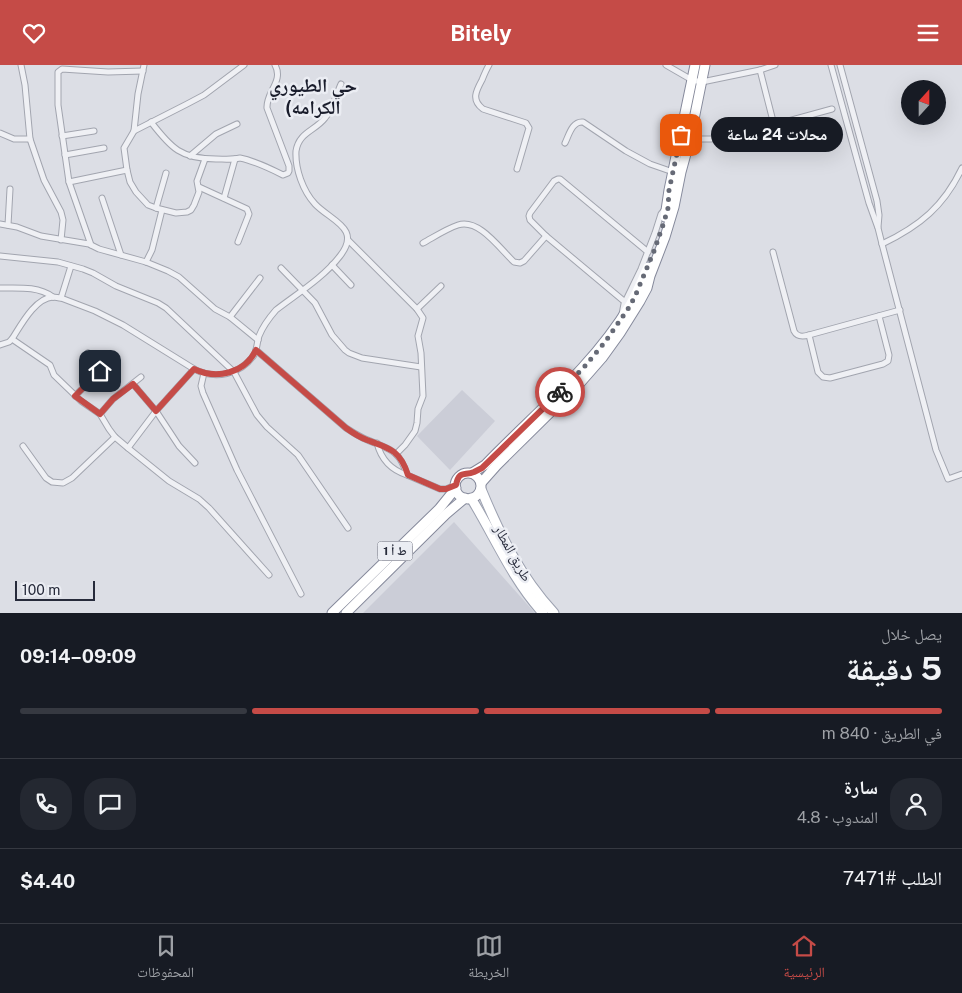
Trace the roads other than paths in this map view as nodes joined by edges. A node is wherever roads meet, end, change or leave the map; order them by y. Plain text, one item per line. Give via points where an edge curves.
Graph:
1 (21, 65) edge
2 (244, 65) edge
3 (275, 65) edge
4 (489, 65) edge
5 (666, 65) edge
6 (695, 65) edge
7 (705, 65) edge
8 (775, 65) edge
9 (831, 65) edge
10 (840, 65) edge
11 (144, 68) edge
12 (760, 70) junction
13 (692, 80) junction
14 (702, 82) junction
15 (341, 84) dead end
16 (832, 109) dead end
17 (151, 122) junction
18 (237, 124) dead end
19 (774, 125) junction
20 (94, 131) dead end
21 (134, 131) junction
22 (0, 133) edge
23 (859, 135) junction
24 (62, 136) junction
25 (851, 137) junction
26 (30, 139) junction
27 (690, 139) junction
28 (566, 143) dead end
29 (104, 149) dead end
30 (65, 155) junction
31 (190, 156) junction
32 (205, 159) junction
33 (235, 159) junction
34 (962, 168) edge
35 (517, 169) dead end
36 (127, 170) junction
37 (673, 172) junction
38 (166, 173) dead end
39 (871, 179) junction
40 (863, 181) junction
41 (69, 183) junction
42 (199, 187) junction
43 (10, 189) dead end
44 (102, 198) dead end
45 (224, 198) junction
46 (156, 208) junction
47 (668, 208) junction
48 (162, 210) junction
49 (0, 224) edge
50 (8, 225) junction
51 (878, 228) junction
52 (546, 236) junction
53 (61, 240) junction
54 (348, 241) junction
55 (238, 242) dead end
56 (423, 243) dead end
57 (882, 244) junction
58 (92, 246) junction
59 (648, 252) junction
60 (773, 252) dead end
61 (121, 255) junction
62 (0, 256) edge
63 (146, 262) junction
64 (332, 265) junction
65 (71, 266) junction
66 (281, 268) dead end
67 (260, 278) dead end
68 (351, 285) dead end
69 (441, 286) dead end
70 (0, 288) edge
71 (303, 290) junction
72 (53, 297) junction
73 (61, 298) junction
74 (625, 302) junction
75 (417, 309) junction
76 (900, 310) junction
77 (622, 316) junction
78 (879, 316) junction
79 (230, 317) junction
80 (809, 335) junction
81 (12, 339) junction
82 (258, 339) junction
83 (0, 345) edge
84 (256, 350) junction
85 (88, 353) dead end
86 (421, 367) junction
87 (194, 369) junction
88 (234, 372) junction
89 (204, 373) junction
90 (141, 377) dead end
91 (133, 384) junction
92 (75, 396) junction
93 (156, 411) junction
94 (100, 414) junction
95 (115, 437) junction
96 (377, 443) junction
97 (23, 446) dead end
98 (128, 448) junction
99 (396, 454) junction
100 (195, 463) dead end
101 (472, 473) junction
102 (962, 474) edge
103 (408, 475) junction
104 (456, 486) junction
105 (481, 486) junction
106 (468, 498) junction
107 (348, 528) dead end
108 (269, 575) dead end
109 (301, 594) dead end
110 (332, 613) edge
111 (346, 613) edge
112 (543, 613) edge
113 (554, 613) edge

1 - 26 street
2 - 17 street via 204,95
3 - 33 street via 278,77 267,108 289,171 283,175 251,160
4 - 35 street via 476,93 478,105 526,123 529,128
5 - 13 street
6 - 13 main road
7 - 14 main road
8 - 12 street
9 - 25 street
10 - 23 street
11 - 21 street
11 - 24 street via 118,72 60,70 57,83
12 - 14 street
12 - 19 street
13 - 14 street
13 - 37 main road
14 - 27 main road
15 - 54 street via 326,117 301,139 296,161 310,197 341,224
16 - 19 street
17 - 21 street
17 - 31 street via 169,144
18 - 31 street via 216,134
19 - 27 street via 725,138
20 - 24 street
21 - 36 street via 124,148
22 - 26 street via 14,139
23 - 25 street
23 - 39 street
24 - 30 street
25 - 40 street
26 - 53 street via 44,180 61,212
27 - 105 main road via 665,237 647,288 628,321 586,376 497,465
28 - 37 street via 575,123 583,122 632,154
29 - 30 street
30 - 41 street
31 - 32 street
32 - 33 street
32 - 42 street via 197,181
33 - 45 street
34 - 57 street via 932,213
36 - 41 street
36 - 46 street via 136,191 148,205
37 - 47 main road
38 - 46 street
39 - 40 street
39 - 51 street via 878,208
40 - 51 street
41 - 58 street
42 - 45 street
42 - 48 street via 194,205 187,213
43 - 50 street
44 - 61 street
45 - 55 street via 245,207 249,214
46 - 48 street
47 - 59 street via 661,214
47 - 77 main road via 660,237 636,294
48 - 63 street
49 - 50 street
50 - 53 street
51 - 57 street
52 - 56 street via 520,263 514,262 482,230 472,225 455,226
52 - 59 street via 531,222 530,215 558,179
52 - 74 street
53 - 58 street
54 - 64 street
54 - 75 street
57 - 76 street
58 - 61 street
59 - 74 street
60 - 80 street via 795,334 800,337
61 - 63 street
62 - 65 street
63 - 79 street via 179,277 210,305
64 - 68 street
64 - 71 street
65 - 73 street
65 - 88 street via 166,308
66 - 71 street
67 - 79 street
69 - 75 street
70 - 72 street via 30,289
71 - 82 street via 271,316
71 - 86 street via 318,307 336,341 349,353
72 - 73 street
72 - 81 street via 36,305
73 - 87 street via 123,325
74 - 77 street
75 - 86 street via 423,318 418,336
76 - 78 street
76 - 102 street via 936,450 948,479
77 - 101 main road via 575,377 485,465
78 - 80 street
78 - 80 street via 889,355 883,364 823,377 818,372
79 - 82 street
81 - 83 street
81 - 92 street via 50,365 54,375
82 - 84 street
84 - 88 street
84 - 96 street via 346,428
85 - 92 street via 101,370
86 - 99 street via 423,393 417,426
87 - 89 street
87 - 93 street
88 - 89 street via 222,375
88 - 107 street via 257,415 298,455
89 - 109 street via 203,393 237,470
90 - 91 street
91 - 93 street
91 - 94 street
92 - 94 street
93 - 98 street
93 - 100 street
94 - 95 street
95 - 97 street via 63,483 46,478
95 - 98 street
96 - 99 street
96 - 103 street via 390,466
98 - 108 street via 209,508
99 - 103 street
101 - 104 main road via 460,476
101 - 105 main road via 478,477
103 - 104 street via 440,489
104 - 106 main road via 460,495
104 - 110 main road, ط أ 1 via 439,509
105 - 106 main road via 477,495
105 - 113 main road, طريق المطار via 511,555
106 - 111 main road, ط أ 1 via 446,514
106 - 112 main road, طريق المطار via 484,519 510,569

